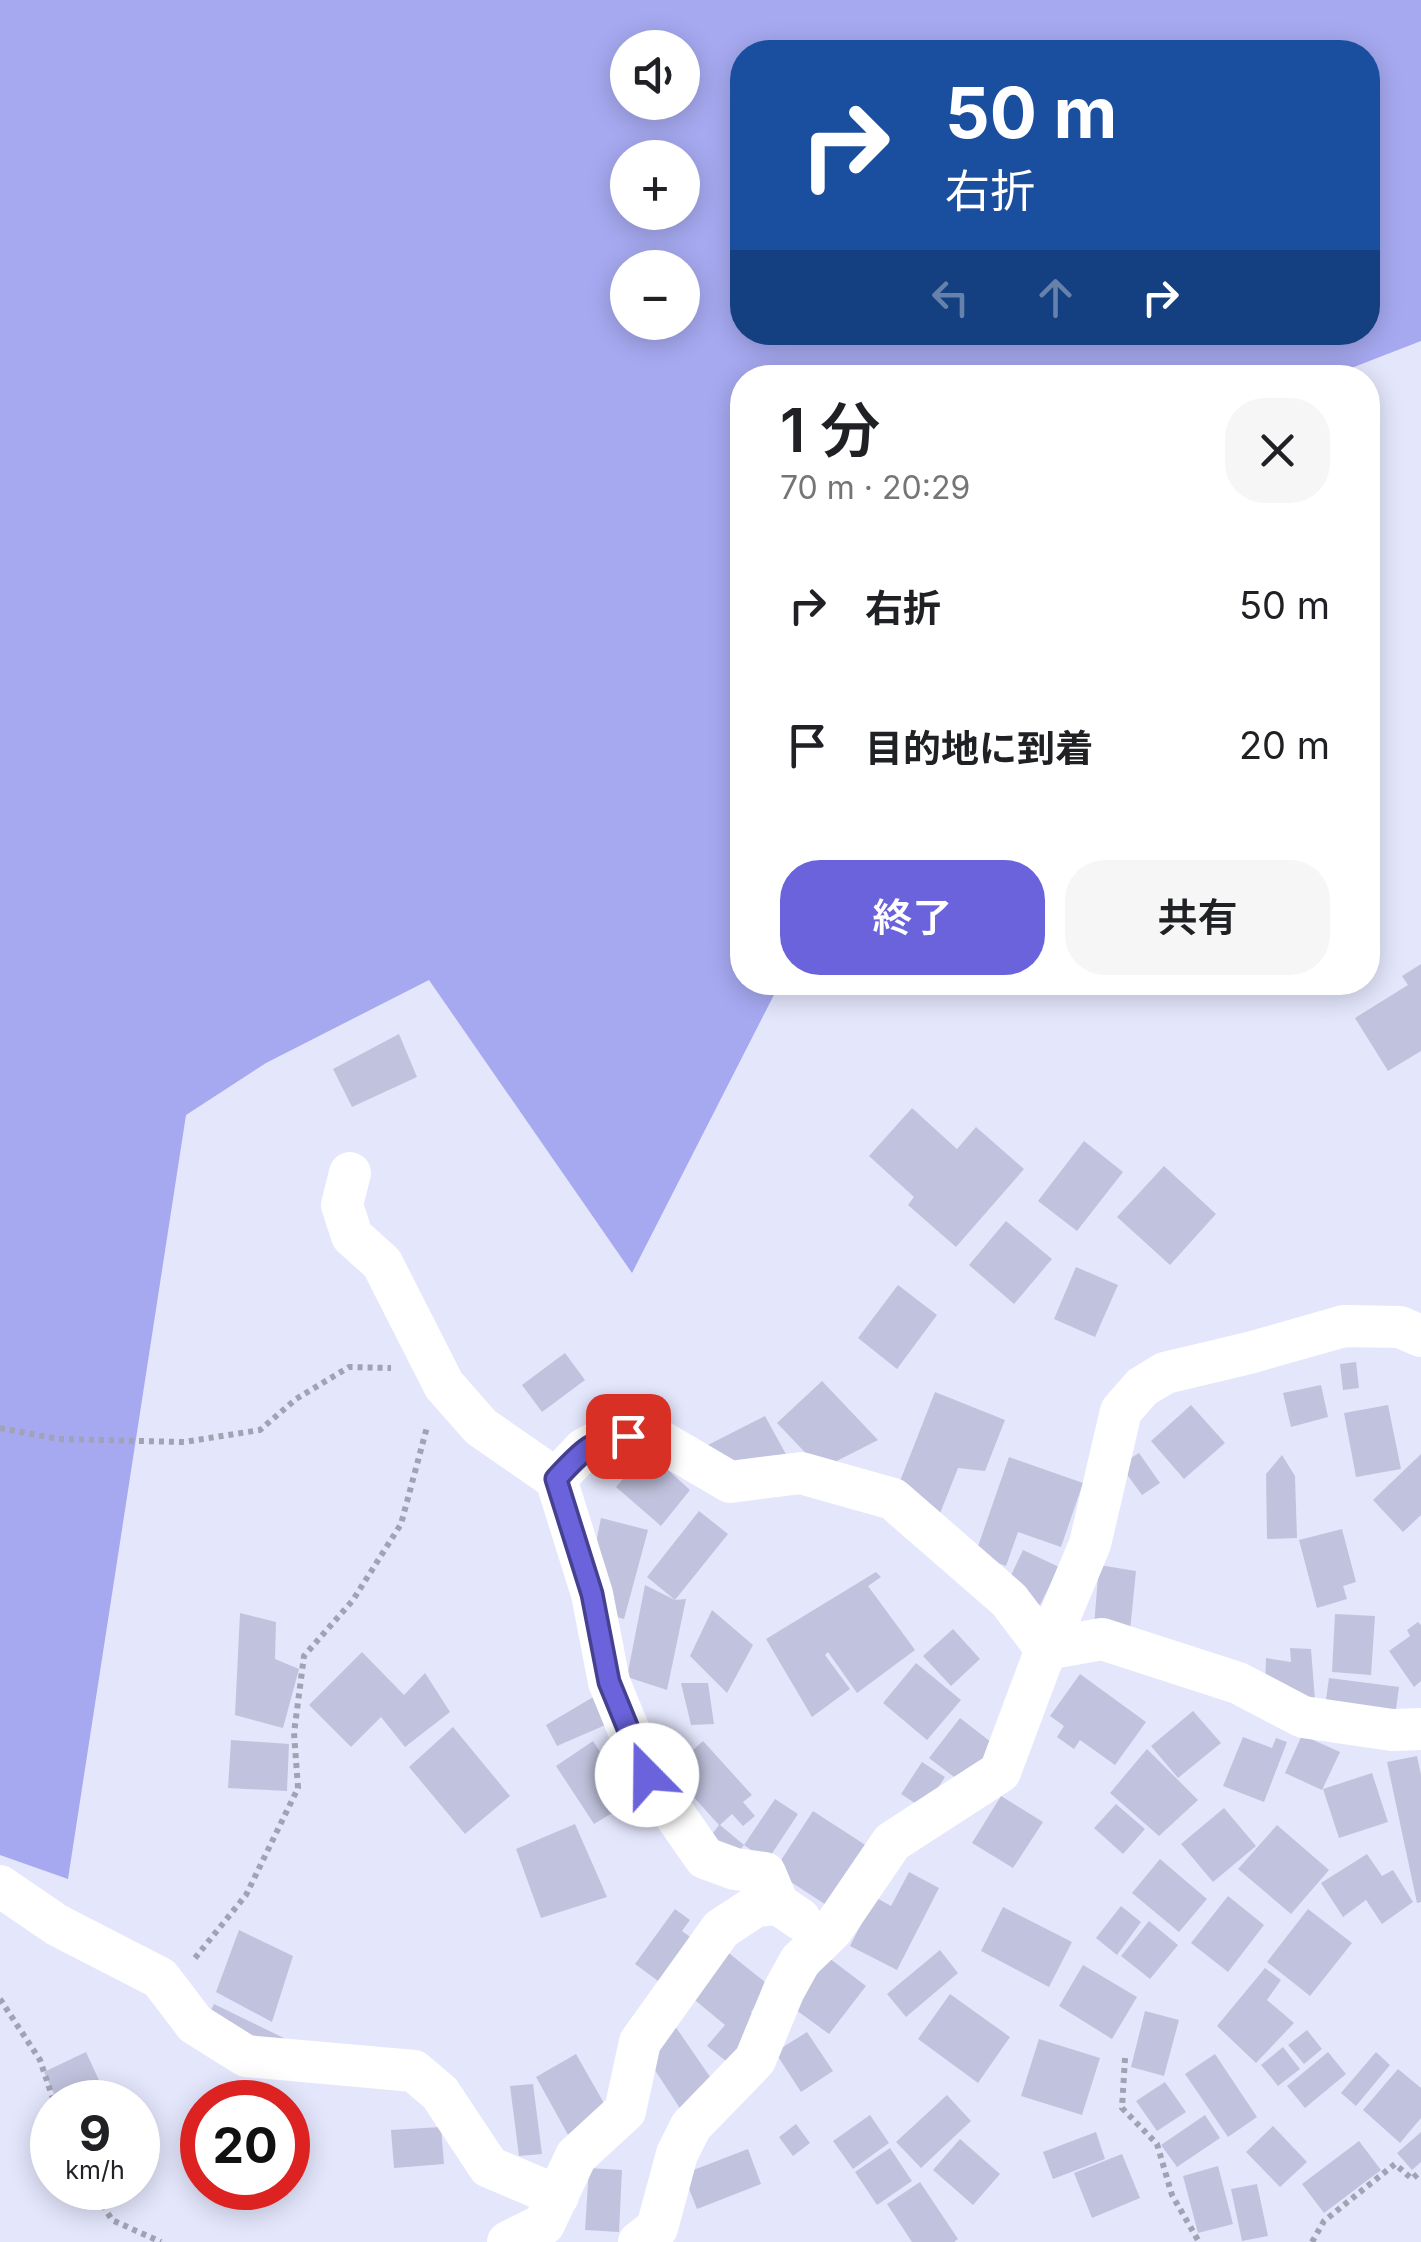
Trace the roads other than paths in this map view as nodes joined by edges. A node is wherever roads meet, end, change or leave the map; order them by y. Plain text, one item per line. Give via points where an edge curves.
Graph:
1 (350, 1173) dead end
2 (1421, 1336) edge
3 (556, 1479) junction
4 (1046, 1649) junction
5 (1421, 1729) edge
6 (0, 1886) edge
7 (778, 1904) junction
8 (826, 1936) junction
9 (558, 2196) junction
10 (508, 2242) edge
11 (639, 2242) edge

1 - 3 street via 342,1205 352,1236 382,1263 444,1385 481,1427
2 - 4 street via 1400,1326 1344,1326 1165,1373 1142,1387 1121,1411 1090,1544
3 - 4 street via 584,1449 607,1437 650,1434 730,1482 801,1473 893,1498 1009,1600
3 - 7 street via 592,1594 609,1682 647,1775 704,1858 765,1873
4 - 5 street via 1102,1639 1238,1683 1303,1718
4 - 8 street via 1000,1772 892,1842
6 - 9 street via 57,1925 160,1978 195,2024 246,2056 414,2072 440,2092 489,2167
7 - 8 street
7 - 9 street via 756,1906 722,1929 640,2042 625,2111 576,2156
8 - 11 street via 800,1961 756,2060 690,2126 657,2228
9 - 10 street via 544,2224

